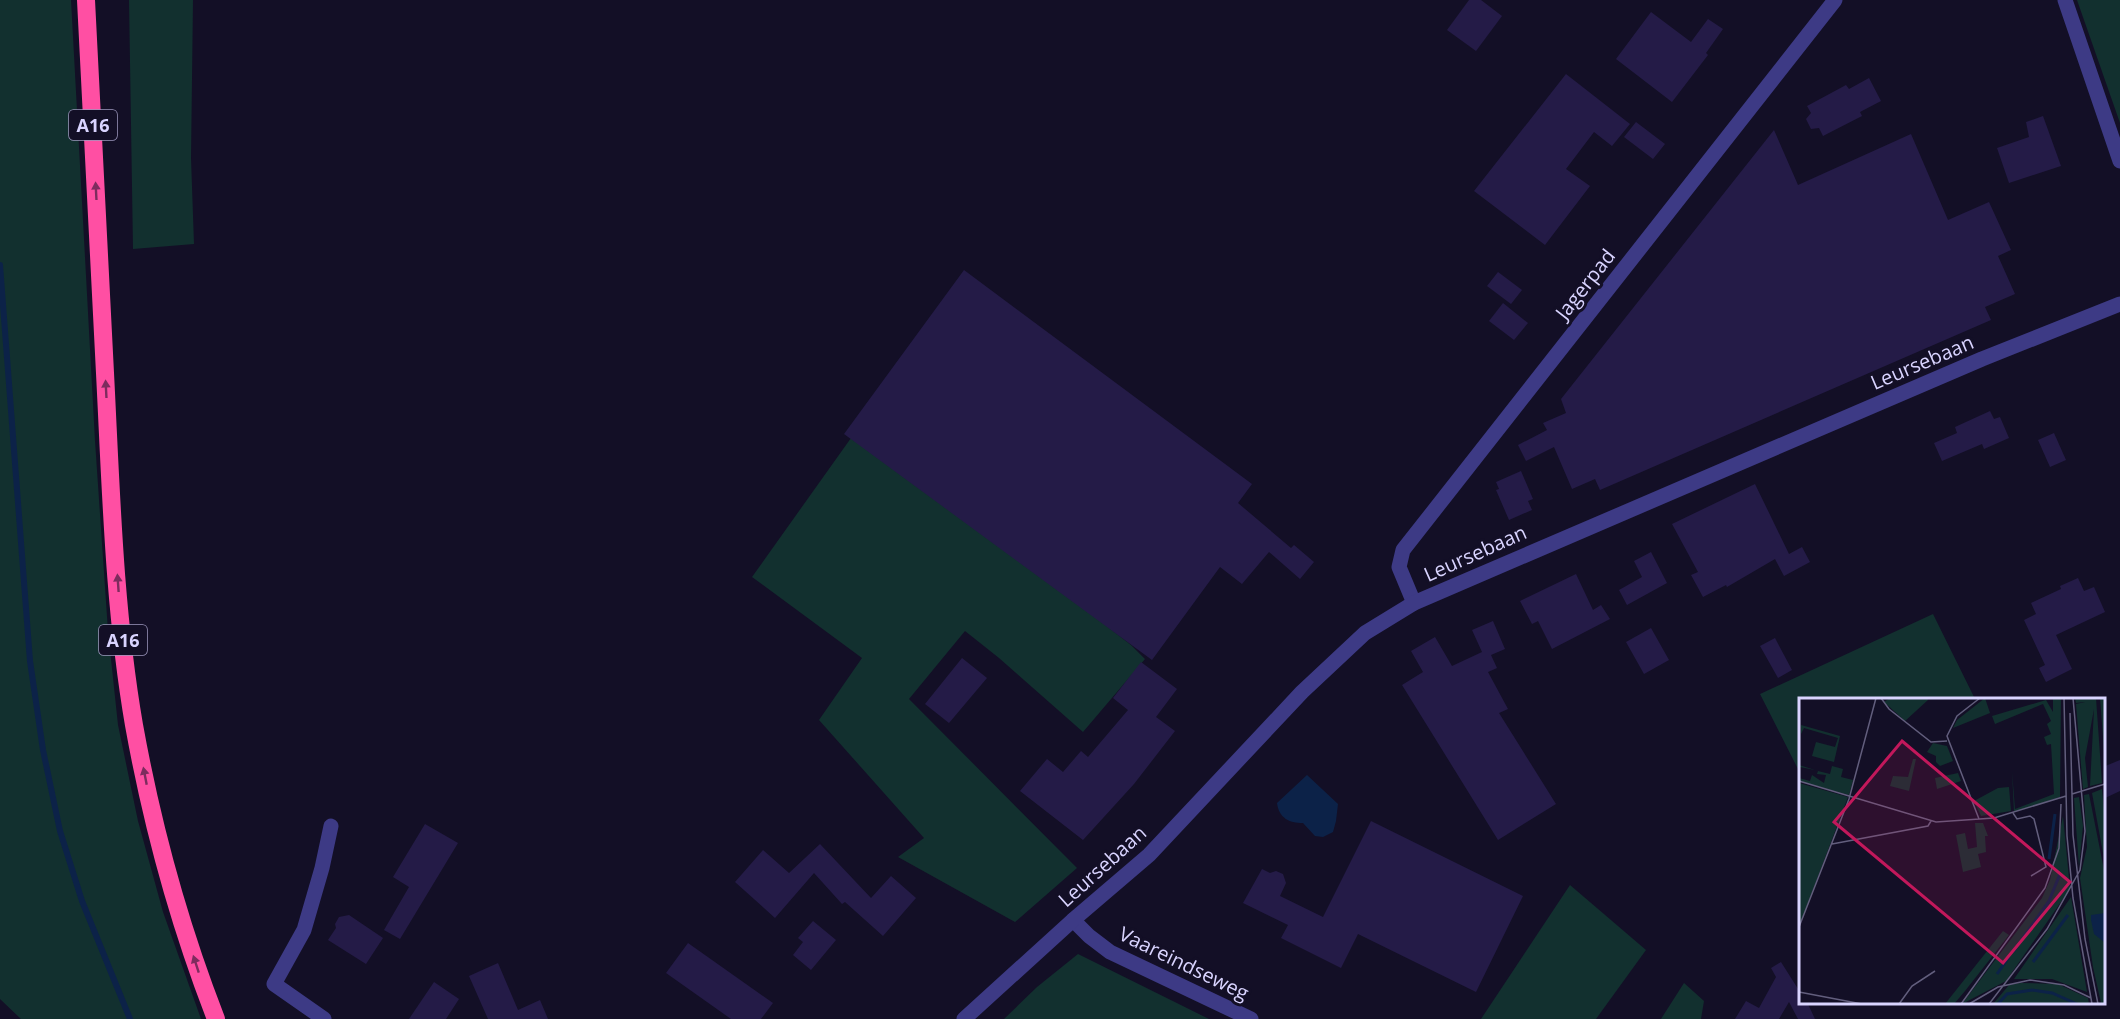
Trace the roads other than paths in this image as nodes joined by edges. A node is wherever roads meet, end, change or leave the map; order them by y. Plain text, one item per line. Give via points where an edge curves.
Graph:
1 (86, 0) edge
2 (1835, 0) edge
3 (2065, 0) edge
4 (2120, 161) edge
5 (2120, 304) edge
6 (1414, 603) junction
7 (331, 826) dead end
8 (1073, 920) junction
9 (216, 1019) edge
10 (324, 1019) edge
11 (964, 1019) edge
12 (1251, 1019) edge

9 -> 1 highway, A16 via 178,909 153,819 134,723 121,624
2 - 6 street, Jagerpad via 1403,550 1399,567
3 - 4 street
5 - 6 street, Leursebaan via 1982,358
6 - 8 street, Leursebaan via 1365,633 1302,692 1149,855
7 - 10 street via 304,930 274,984
8 - 11 street, Leursebaan
8 - 12 street, Vaareindseweg via 1110,952

